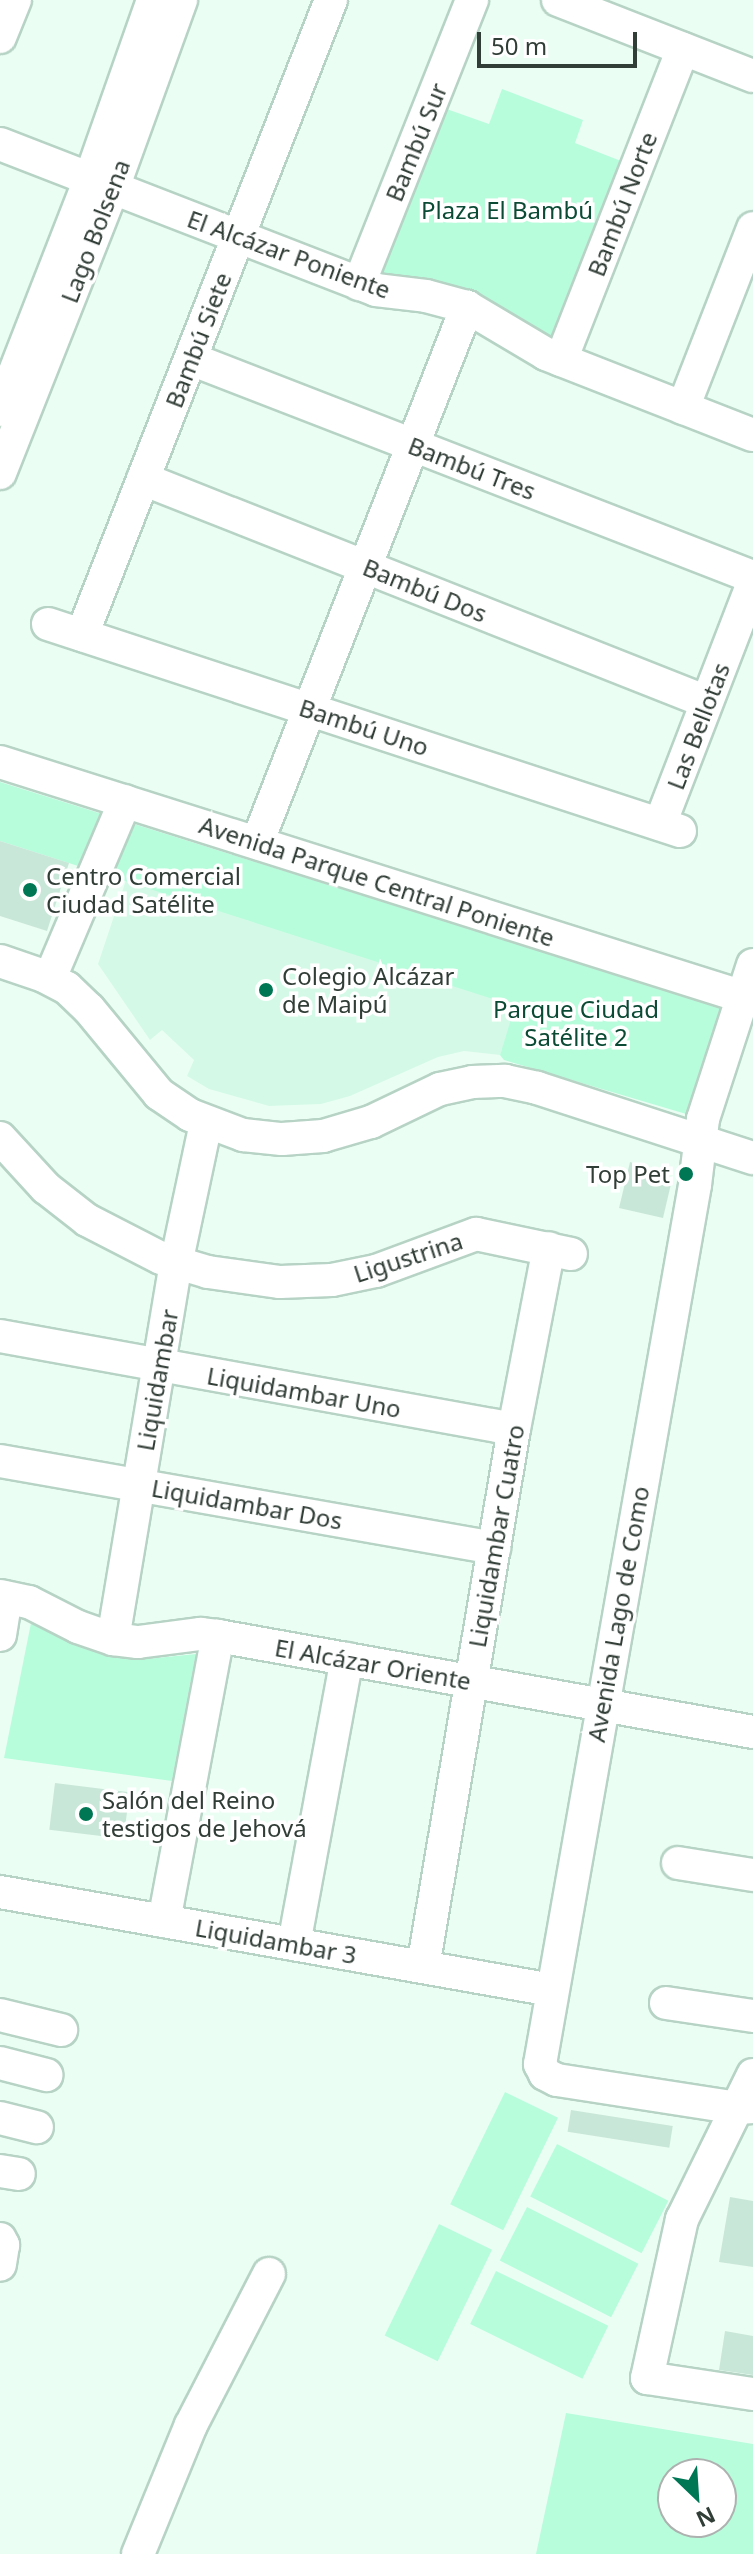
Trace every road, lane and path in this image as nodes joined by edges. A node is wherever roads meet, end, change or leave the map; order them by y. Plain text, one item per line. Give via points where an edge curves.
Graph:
1 (15, 0) edge
2 (153, 0) edge
3 (181, 0) edge
4 (331, 0) edge
5 (472, 0) edge
6 (558, 0) edge
7 (0, 37) edge
8 (683, 49) junction
9 (753, 76) edge
10 (0, 144) edge
11 (102, 184) junction
12 (753, 228) edge
13 (238, 237) junction
14 (359, 284) junction
15 (467, 307) junction
16 (191, 359) junction
17 (561, 360) junction
18 (683, 408) junction
19 (0, 410) edge
20 (753, 435) edge
21 (413, 445) junction
22 (2, 464) edge
23 (143, 479) junction
24 (365, 566) junction
25 (753, 580) edge
26 (48, 624) dead end
27 (82, 635) junction
28 (707, 702) junction
29 (309, 709) junction
30 (0, 762) edge
31 (125, 801) junction
32 (670, 828) joint
33 (257, 843) junction
34 (0, 961) edge
35 (753, 965) edge
36 (50, 978) junction
37 (747, 998) edge
38 (206, 1123) junction
39 (0, 1138) edge
40 (701, 1141) junction
41 (753, 1158) edge
42 (560, 1251) joint
43 (176, 1264) junction
44 (0, 1336) edge
45 (160, 1366) junction
46 (514, 1429) junction
47 (0, 1461) edge
48 (138, 1484) junction
49 (494, 1548) junction
50 (3, 1596) edge
51 (0, 1635) edge
52 (218, 1636) junction
53 (113, 1639) junction
54 (347, 1659) junction
55 (470, 1682) junction
56 (601, 1705) junction
57 (753, 1732) edge
58 (678, 1863) dead end
59 (753, 1875) edge
60 (0, 1892) edge
61 (164, 1921) junction
62 (294, 1944) junction
63 (423, 1967) junction
64 (552, 1990) junction
65 (666, 2003) dead end
66 (0, 2015) edge
67 (753, 2016) edge
68 (61, 2030) dead end
69 (0, 2063) edge
70 (46, 2075) dead end
71 (753, 2075) edge
72 (745, 2108) edge
73 (0, 2118) edge
74 (37, 2127) dead end
75 (0, 2239) edge
76 (0, 2265) edge
77 (269, 2274) dead end
78 (753, 2394) edge
79 (138, 2554) edge

1 - 7 street
2 - 11 street, Lago Bolsena
3 - 11 street, Lago Bolsena
4 - 13 street, Bambú Siete
5 - 14 street, Bambú Sur
6 - 8 street
8 - 9 street
8 - 17 street, Bambú Norte
10 - 11 street, El Alcázar Poniente
11 - 13 street, El Alcázar Poniente
11 - 19 street, Lago Bolsena
11 - 22 street, Lago Bolsena
12 - 18 street
13 - 14 street, El Alcázar Poniente
13 - 16 street, Bambú Siete
14 - 15 street, El Alcázar Poniente
15 - 17 street, El Alcázar Poniente
15 - 21 street
16 - 21 street, Bambú Tres
16 - 23 street, Bambú Siete
17 - 18 street, El Alcázar Poniente
18 - 20 street, El Alcázar Poniente
21 - 24 street
21 - 25 street, Bambú Tres
23 - 24 street, Bambú Dos
23 - 27 street, Bambú Siete
24 - 28 street, Bambú Dos
24 - 29 street
25 - 28 street, Las Bellotas
26 - 27 street, Bambú Uno
27 - 29 street, Bambú Uno
28 - 32 street, Las Bellotas
29 - 32 street, Bambú Uno
29 - 33 street
30 - 31 street, Avenida Parque Central Poniente
31 - 33 street, Avenida Parque Central Poniente
31 - 36 street
33 - 37 street, Avenida Parque Central Poniente
34 - 36 street
35 - 37 street, Avenida Lago de Como
36 - 38 street via 89,1009 159,1094
37 - 40 street, Avenida Lago de Como via 703,1119
38 - 40 street via 262,1138 323,1136 371,1122 440,1089 497,1081 537,1088
38 - 43 street, Liquidambar
39 - 43 street, Ligustrina via 65,1204 122,1240
40 - 41 street
40 - 56 street, Avenida Lago de Como
42 - 43 street, Ligustrina via 476,1234 376,1271 306,1282 248,1280
42 - 46 street, Liquidambar Cuatro
43 - 45 street, Liquidambar
44 - 45 street, Liquidambar Uno
45 - 46 street, Liquidambar Uno
45 - 48 street, Liquidambar
46 - 49 street, Liquidambar Cuatro
47 - 48 street, Liquidambar Dos
48 - 49 street, Liquidambar Dos
48 - 53 street, Liquidambar
49 - 55 street, Liquidambar Cuatro
50 - 51 street
50 - 53 street, El Alcázar Oriente
52 - 53 street, El Alcázar Oriente
52 - 54 street, El Alcázar Oriente
52 - 61 street
54 - 55 street, El Alcázar Oriente
54 - 62 street
55 - 56 street, El Alcázar Oriente
55 - 63 street, Liquidambar Cuatro
56 - 57 street, El Alcázar Oriente
56 - 64 street, Avenida Lago de Como
58 - 59 street
60 - 61 street, Liquidambar 3
61 - 62 street, Liquidambar 3
62 - 63 street, Liquidambar 3
63 - 64 street, Liquidambar 3
64 - 72 street, Avenida Lago de Como via 540,2064 550,2078
65 - 67 street
66 - 68 street
69 - 70 street
71 - 72 street
72 - 78 street via 726,2125 682,2219 647,2378
73 - 74 street
75 - 76 street
77 - 79 street via 191,2425

